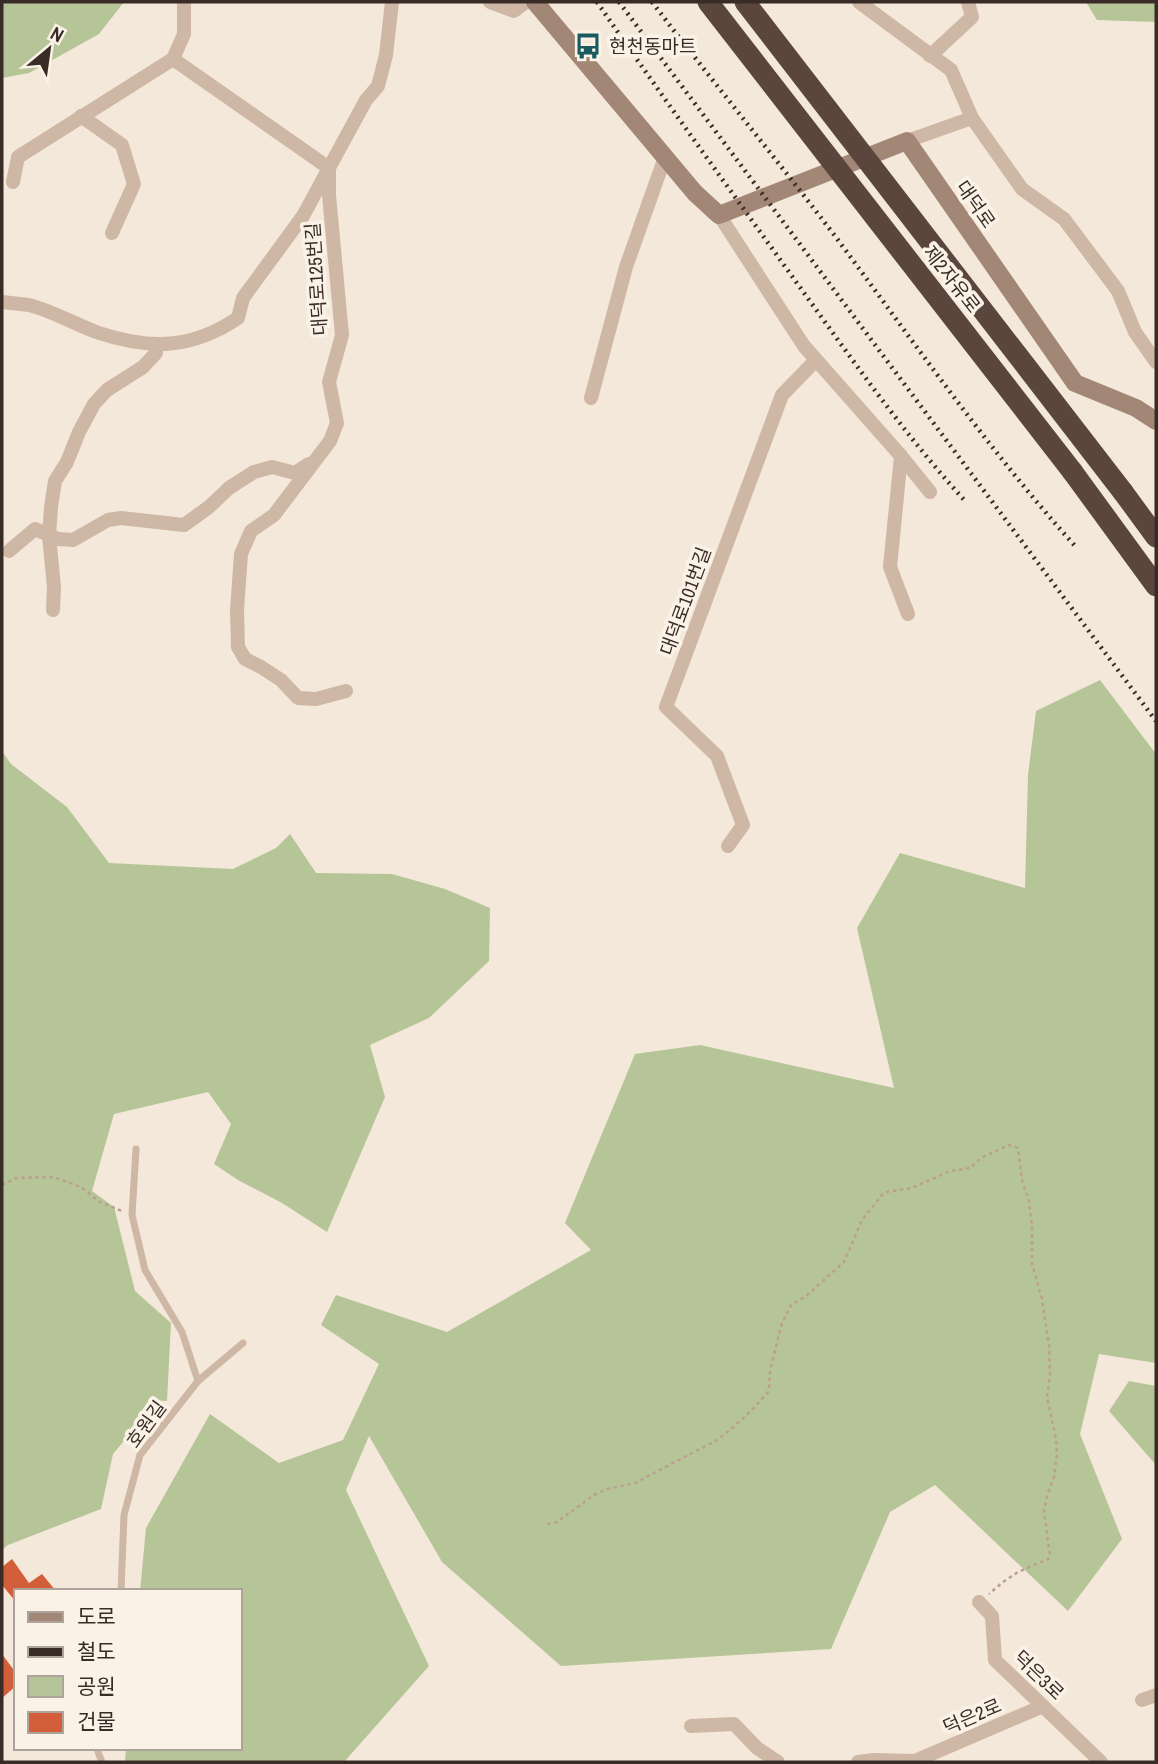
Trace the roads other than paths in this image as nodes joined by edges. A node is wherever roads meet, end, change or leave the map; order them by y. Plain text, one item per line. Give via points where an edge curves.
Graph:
1 (184, 2) edge
2 (392, 2) edge
3 (490, 2) edge
4 (526, 2) edge
5 (535, 2) edge
6 (708, 2) edge
7 (745, 2) edge
8 (859, 2) edge
9 (968, 2) edge
10 (930, 56) junction
11 (173, 59) junction
12 (81, 116) junction
13 (972, 118) junction
14 (906, 141) junction
15 (665, 158) junction
16 (329, 168) junction
17 (13, 182) dead end
18 (719, 215) junction
19 (112, 233) dead end
20 (2, 302) edge
21 (156, 344) junction
22 (816, 360) junction
23 (1156, 362) edge
24 (591, 398) dead end
25 (1156, 421) edge
26 (901, 456) junction
27 (313, 461) junction
28 (930, 492) dead end
29 (49, 536) junction
30 (1156, 537) edge
31 (9, 551) dead end
32 (1156, 586) edge
33 (53, 610) dead end
34 (908, 614) dead end
35 (346, 691) dead end
36 (728, 846) dead end
37 (136, 1149) dead end
38 (243, 1343) dead end
39 (198, 1381) junction
40 (121, 1589) edge
41 (979, 1602) road end
42 (1043, 1706) junction
43 (691, 1726) dead end
44 (915, 1761) edge
45 (778, 1762) edge
46 (858, 1762) edge
47 (1101, 1762) edge

1 - 11 street via 184,34
2 - 16 street, 대덕로125번길 via 378,86
3 - 4 street via 514,11
5 - 15 street
6 - 32 highway, 제2자유로, bridge
7 - 30 highway, 제2자유로, bridge
8 - 10 street
9 - 10 street via 972,17
10 - 13 street via 951,70
11 - 12 street
11 - 16 street
12 - 17 street via 18,157
12 - 19 street via 122,145 134,184
13 - 14 street
13 - 23 street via 1022,188 1064,219 1118,291 1135,332
14 - 18 street
14 - 25 street, 대덕로 via 1075,383
15 - 18 street
15 - 24 street via 626,268
16 - 21 street, 대덕로125번길 via 303,216 243,298 238,318 219,331 187,342
16 - 27 street, 대덕로125번길 via 342,335 329,382 337,423 330,441
18 - 22 street
20 - 21 street, 대덕로125번길 via 30,306 100,333
21 - 29 street via 156,353 143,368 107,390 94,404 55,481
22 - 26 street
22 - 36 street, 대덕로101번길 via 782,394 666,707 717,756 743,825
26 - 28 street
26 - 34 street via 890,567
27 - 29 street via 295,473 272,467 254,472 184,525 121,518 108,520 73,540
27 - 35 street, 대덕로125번길 via 274,515 251,531 241,554 238,648 245,659 281,681 298,698 316,699
29 - 31 street via 35,530
29 - 33 street
37 - 39 lane via 132,1215 145,1270 182,1332
38 - 39 lane, 호원길
39 - 40 lane, 호원길 via 140,1455 124,1515
41 - 42 street, 덕은3로 via 992,1616 995,1660
42 - 44 street, 덕은2로
42 - 47 street, 덕은3로
43 - 45 street via 734,1724
44 - 46 street, 덕은2로

